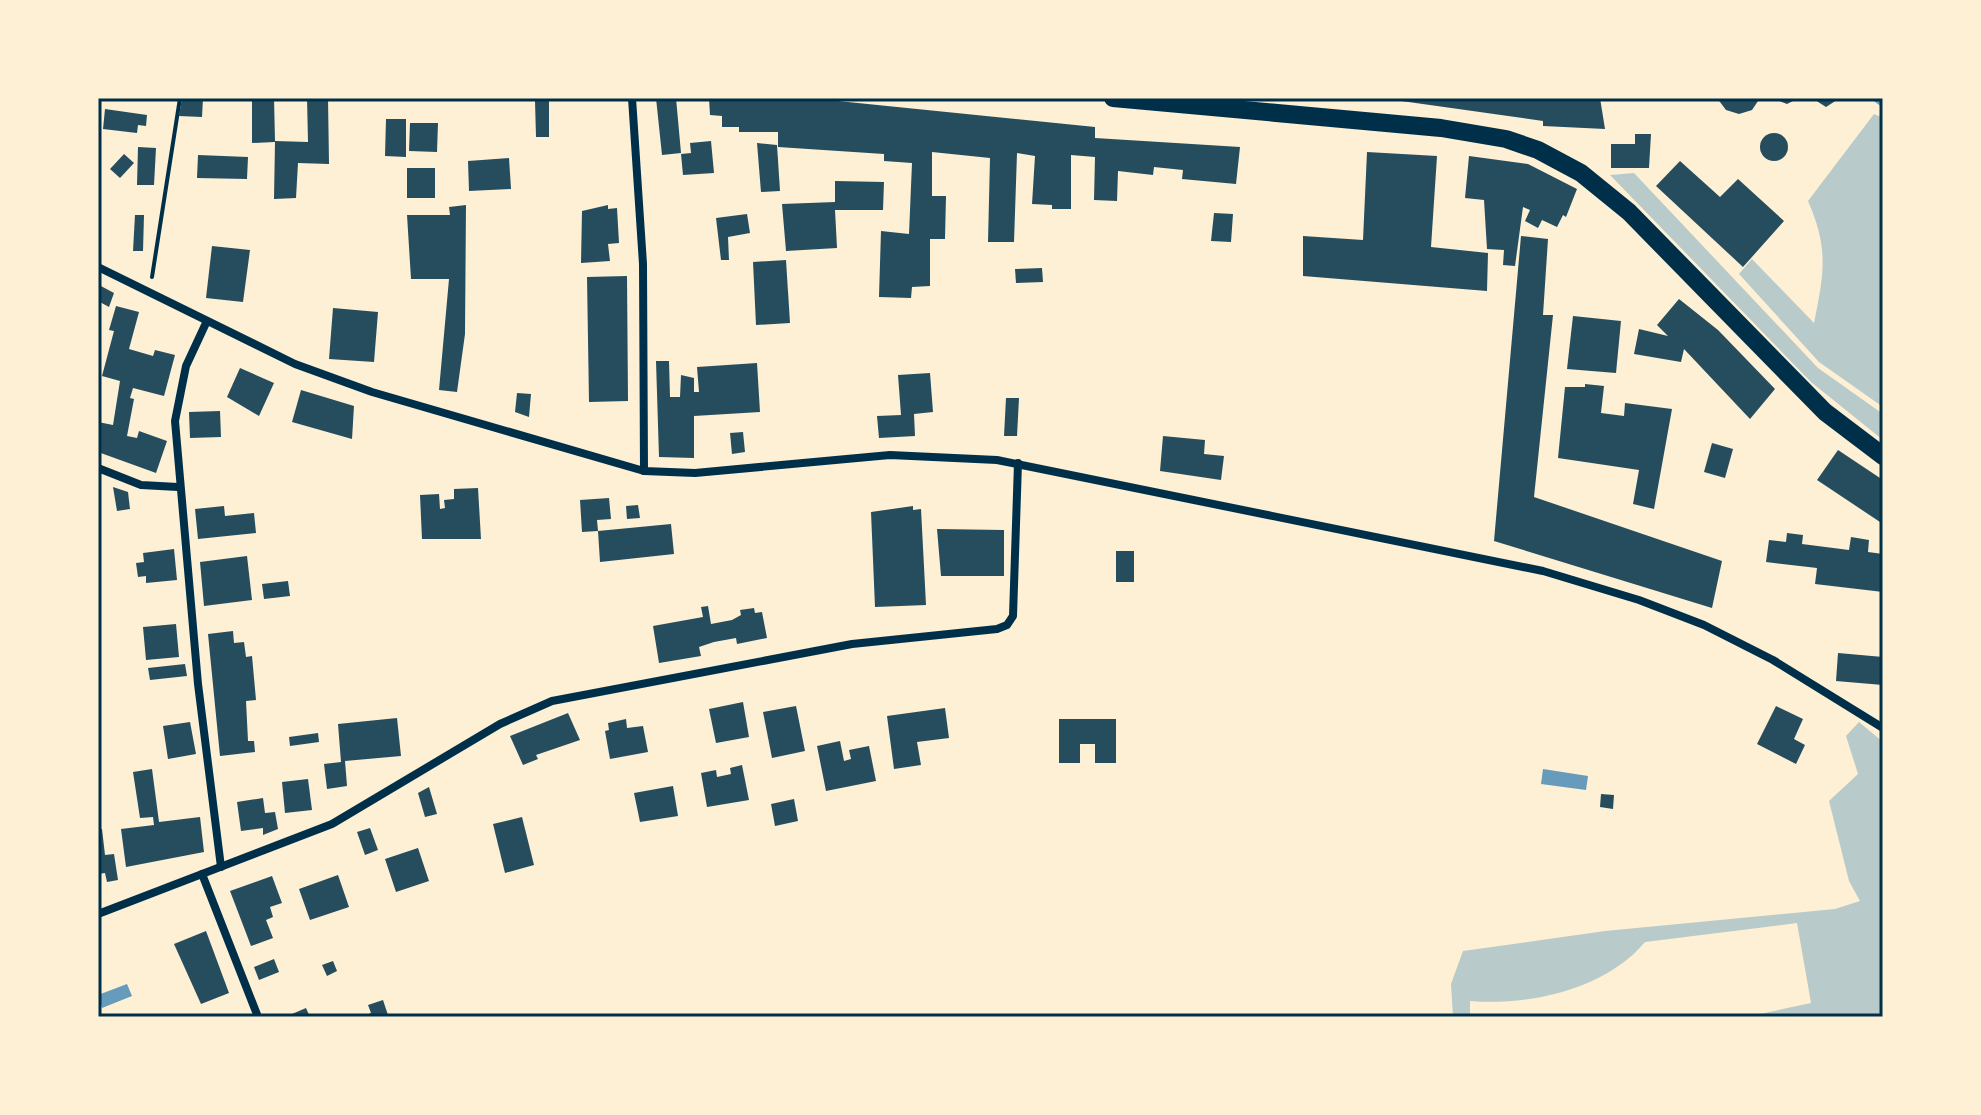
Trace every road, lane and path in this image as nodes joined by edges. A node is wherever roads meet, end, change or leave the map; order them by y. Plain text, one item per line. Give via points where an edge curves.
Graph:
1 (180, 98) edge
2 (632, 98) edge
3 (1113, 98) edge
4 (98, 267) edge
5 (147, 292) junction
6 (206, 323) junction
7 (1883, 456) edge
8 (1018, 463) junction
9 (98, 468) edge
10 (644, 471) junction
11 (178, 487) junction
12 (1883, 728) edge
13 (221, 867) junction
14 (202, 874) junction
15 (98, 914) edge
16 (258, 1017) edge

1 - 5 path
2 - 10 street via 643,264
3 - 7 main road via 1441,128 1538,150 1581,173 1629,212 1825,412
4 - 5 street
5 - 6 street
6 - 10 street via 372,392
6 - 11 street via 178,392
8 - 10 street via 890,455 695,473
8 - 12 street via 1496,559 1594,586 1670,611 1739,642
8 - 13 street via 1013,616 1007,625 852,644 552,701 455,748 332,824
9 - 11 street via 141,485
11 - 13 street
13 - 14 street
14 - 15 street
14 - 16 street

